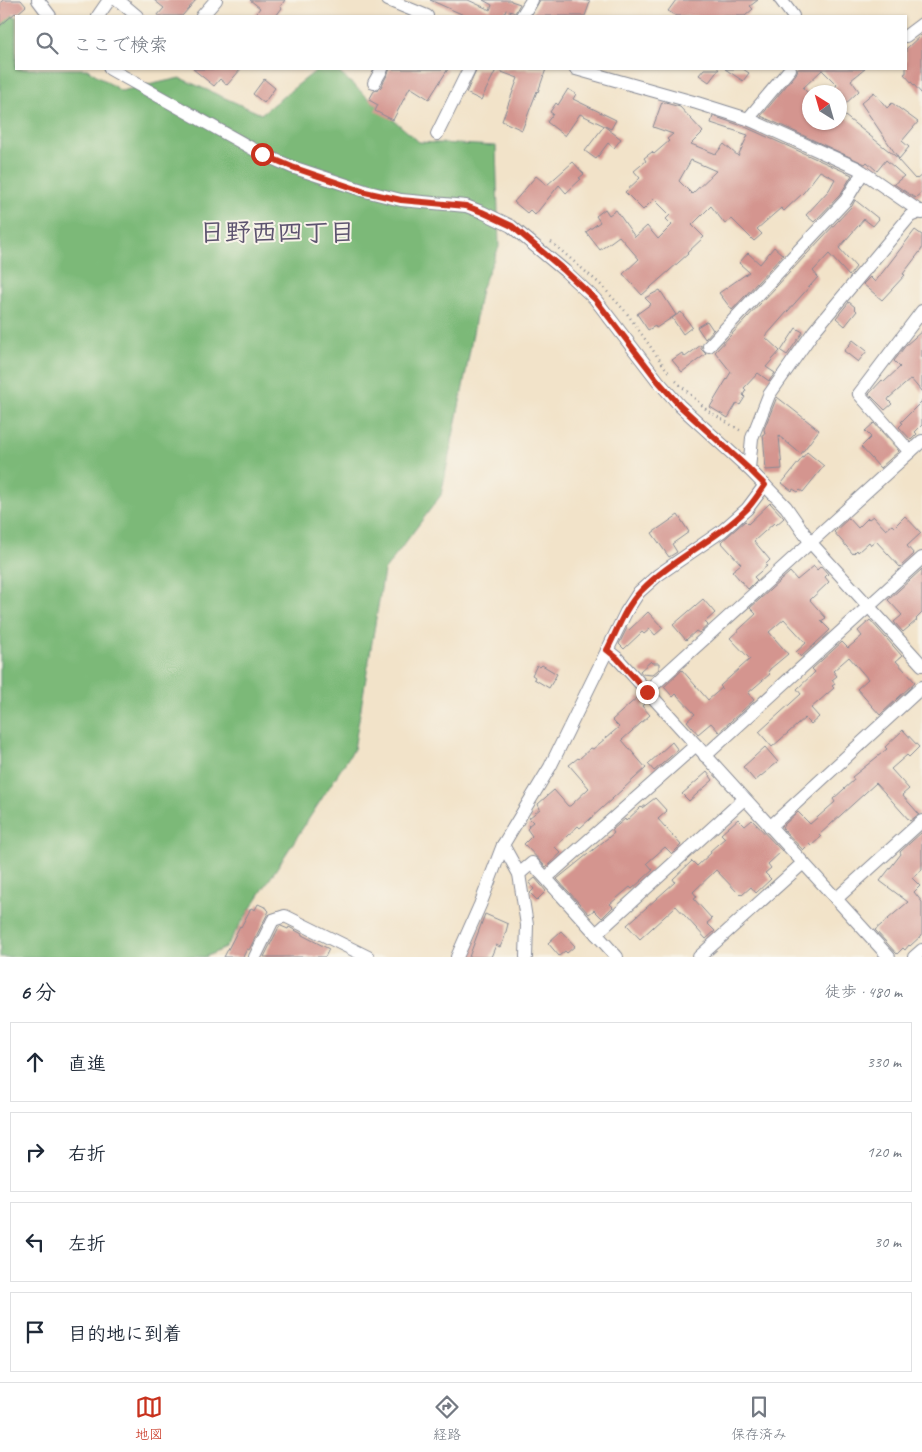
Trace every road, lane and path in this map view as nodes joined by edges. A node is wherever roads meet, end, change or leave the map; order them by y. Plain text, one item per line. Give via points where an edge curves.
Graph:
1 (38, 0) edge
2 (109, 0) edge
3 (118, 0) edge
4 (216, 0) edge
5 (388, 0) edge
6 (532, 0) edge
7 (781, 0) edge
8 (413, 14) edge
9 (49, 15) edge
10 (99, 15) edge
11 (136, 15) edge
12 (203, 15) edge
13 (523, 15) edge
14 (792, 15) edge
15 (922, 24) edge
16 (907, 35) edge
17 (112, 70) edge
18 (381, 70) edge
19 (469, 70) edge
20 (580, 70) edge
21 (789, 70) edge
22 (374, 83) dead end
23 (748, 120) junction
24 (437, 134) dead end
25 (863, 172) junction
26 (922, 212) edge
27 (922, 311) edge
28 (708, 346) dead end
29 (922, 441) edge
30 (910, 452) junction
31 (749, 469) junction
32 (765, 485) junction
33 (811, 543) junction
34 (922, 558) edge
35 (869, 606) junction
36 (607, 650) junction
37 (922, 665) edge
38 (922, 688) edge
39 (647, 692) junction
40 (696, 746) junction
41 (705, 756) junction
42 (744, 799) junction
43 (922, 821) edge
44 (770, 827) junction
45 (503, 844) junction
46 (803, 863) junction
47 (519, 874) junction
48 (546, 878) junction
49 (836, 899) junction
50 (596, 934) junction
51 (922, 950) edge
52 (254, 957) edge
53 (368, 957) edge
54 (457, 957) edge
55 (526, 957) edge
56 (617, 957) edge
57 (699, 957) edge
58 (889, 957) edge
59 (914, 957) edge

1 - 9 street
2 - 10 street
3 - 11 street
4 - 12 street
5 - 8 street
6 - 13 street
7 - 14 street
15 - 16 street
17 - 31 street via 262,154 292,167 365,192 401,200 466,206 512,226 595,299 680,406
18 - 22 street
19 - 24 street
20 - 23 street
21 - 23 street
23 - 25 street
25 - 26 street
25 - 28 street via 846,200
26 - 31 street via 910,216 820,324 769,394 752,438
27 - 30 street via 859,394
29 - 30 street
30 - 33 street
31 - 32 street
32 - 33 street via 786,507
32 - 36 street via 748,509 639,592
33 - 35 street
33 - 39 street
34 - 35 street
35 - 37 street
35 - 41 street
36 - 39 street
36 - 45 street via 550,766
38 - 44 street
39 - 40 street
40 - 41 street
40 - 48 street
41 - 42 street
42 - 44 street
42 - 50 street
43 - 49 street
44 - 46 street
45 - 47 street
45 - 54 street
46 - 49 street
46 - 57 street
47 - 48 street via 532,863
47 - 55 street via 527,925
48 - 50 street
49 - 58 street
50 - 56 street
51 - 59 street
52 - 53 street via 273,920 285,916

